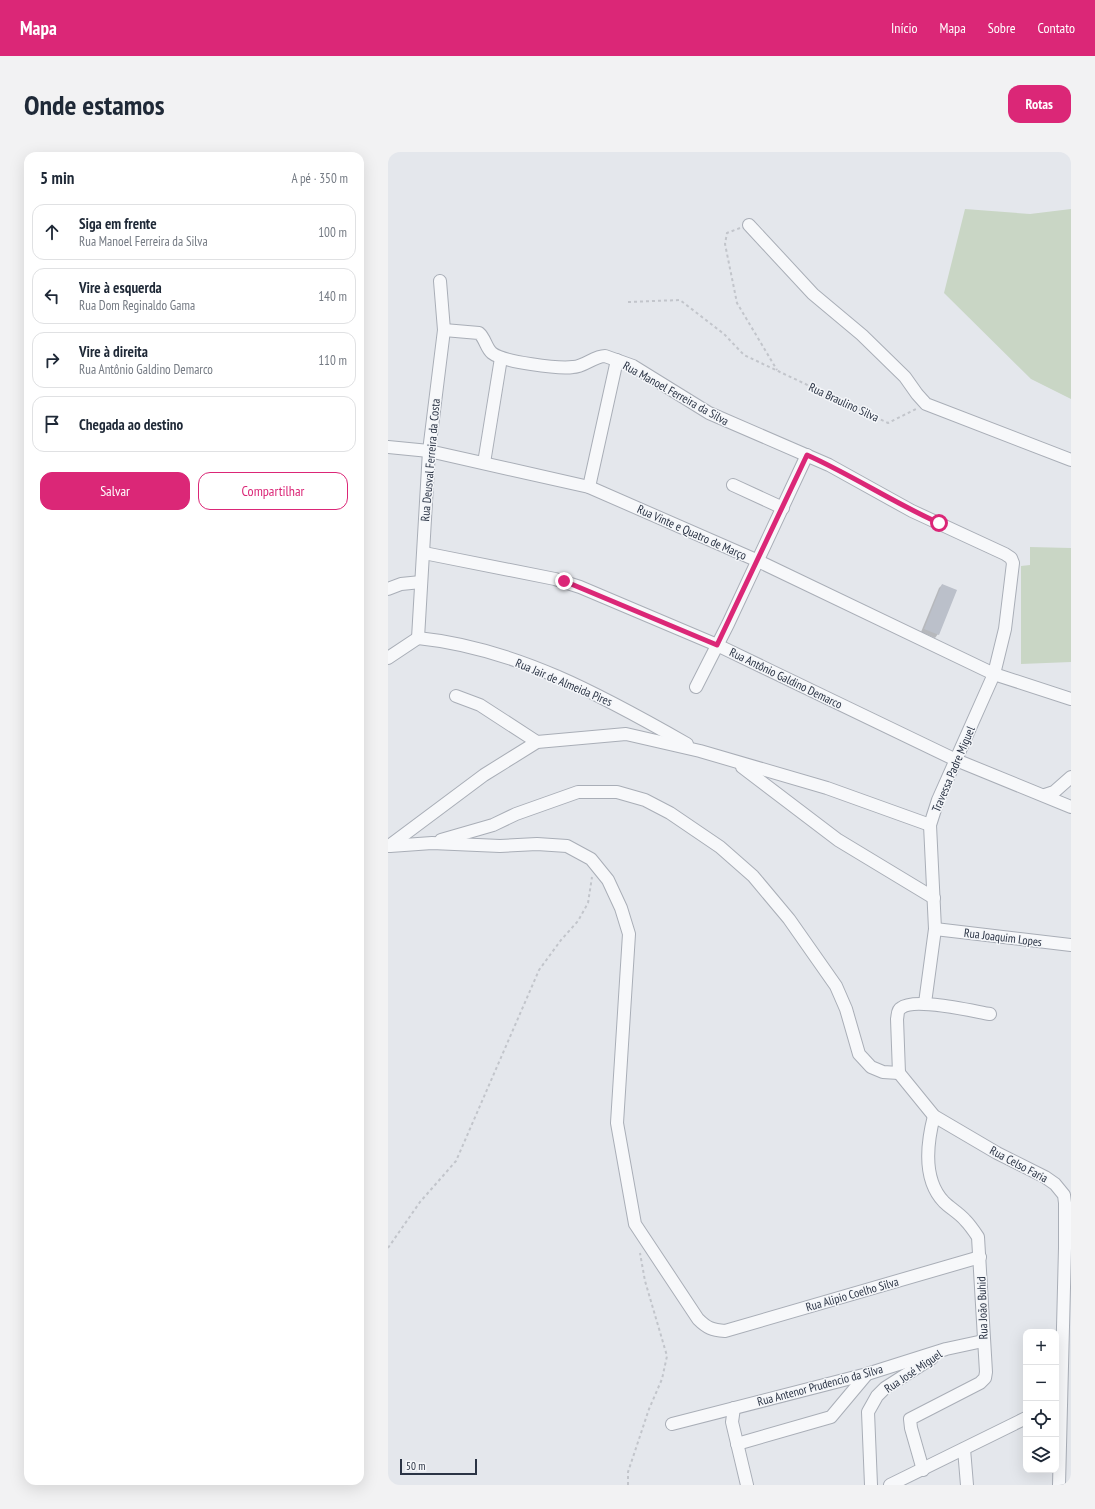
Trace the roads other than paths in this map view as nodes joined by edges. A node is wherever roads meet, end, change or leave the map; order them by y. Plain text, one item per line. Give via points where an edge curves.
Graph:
1 (749, 225) road end
2 (440, 282) dead end
3 (444, 330) junction
4 (501, 358) junction
5 (617, 360) junction
6 (388, 447) edge
7 (429, 451) junction
8 (807, 455) junction
9 (1071, 460) edge
10 (484, 463) junction
11 (733, 485) dead end
12 (589, 487) junction
13 (783, 508) junction
14 (424, 553) junction
15 (756, 560) junction
16 (1013, 563) joint
17 (421, 582) junction
18 (388, 589) edge
19 (418, 638) junction
20 (717, 645) junction
21 (388, 658) edge
22 (994, 674) junction
23 (696, 687) dead end
24 (456, 696) dead end
25 (1071, 699) edge
26 (537, 742) junction
27 (700, 751) junction
28 (956, 760) junction
29 (736, 763) junction
30 (1071, 777) edge
31 (1045, 795) junction
32 (1071, 807) edge
33 (930, 825) junction
34 (432, 843) junction
35 (389, 846) edge
36 (934, 898) junction
37 (935, 929) junction
38 (1069, 945) edge
39 (925, 1003) junction
40 (990, 1014) dead end
41 (900, 1073) junction
42 (934, 1116) junction
43 (1068, 1203) edge
44 (980, 1257) junction
45 (983, 1341) junction
46 (946, 1349) junction
47 (867, 1374) junction
48 (1059, 1401) edge
49 (734, 1408) junction
50 (1023, 1420) edge
51 (672, 1424) dead end
52 (1059, 1437) edge
53 (737, 1444) junction
54 (964, 1449) junction
55 (923, 1470) junction
56 (747, 1485) edge
57 (871, 1485) edge
58 (890, 1485) edge
59 (967, 1485) edge
60 (1059, 1485) edge

1 - 9 street via 813,294 862,335 905,377 926,404
2 - 3 street, Rua Deusval Ferreira da Costa
3 - 4 street via 479,333 491,353
3 - 7 street, Rua Deusval Ferreira da Costa
4 - 5 street, Rua Manoel Ferreira da Silva via 574,368 602,356
4 - 10 street
5 - 8 street, Rua Manoel Ferreira da Silva via 633,366 708,413
5 - 12 street, Rua Manoel Ferreira da Silva
6 - 7 street, Rua Vinte e Quatro de Março
7 - 10 street, Rua Vinte e Quatro de Março
7 - 14 street, Rua Deusval Ferreira da Costa
8 - 13 street
8 - 16 street, Rua Manoel Ferreira da Silva via 912,511 1006,554
10 - 12 street, Rua Vinte e Quatro de Março
11 - 13 street
12 - 15 street, Rua Vinte e Quatro de Março
13 - 15 street
14 - 17 street, Rua Deusval Ferreira da Costa
14 - 20 street, Rua Antônio Galdino Demarco via 564,581
15 - 20 street
15 - 22 street, Rua Vinte e Quatro de Março
16 - 22 street, Travessa Padre Miguel via 1005,629
17 - 18 street via 401,584
17 - 19 street, Rua Deusval Ferreira da Costa
19 - 21 street
19 - 27 street, Rua Jair de Almeida Pires via 448,641 520,661 615,703
20 - 23 street
20 - 28 street, Rua Antônio Galdino Demarco
22 - 25 street, Rua Vinte e Quatro de Março
22 - 28 street, Travessa Padre Miguel
24 - 26 street via 480,704
26 - 27 street via 626,734
26 - 35 street via 484,775
27 - 29 street
28 - 31 street, Rua Antônio Galdino Demarco
28 - 33 street, Travessa Padre Miguel
29 - 33 street via 827,788
29 - 36 street via 838,840
30 - 31 street via 1054,792
31 - 32 street, Rua Antônio Galdino Demarco
33 - 36 street, Travessa Padre Miguel
34 - 35 street
34 - 41 street via 493,825 578,792 617,792 645,800 670,813 720,847 753,876 789,919 836,986 846,1009 859,1054 871,1067 883,1072
34 - 44 street, Rua Alipio Coelho Silva via 567,846 590,859 608,880 621,908 628,934 617,1123 635,1224 698,1319 711,1330 725,1331
36 - 37 street, Travessa Padre Miguel
37 - 38 street, Rua Joaquim Lopes
37 - 39 street, Travessa Padre Miguel
39 - 40 street
39 - 41 street via 906,1005 898,1011
41 - 42 street, Rua Celso Faria
42 - 43 street, Rua Celso Faria via 997,1153 1045,1176 1061,1190
42 - 44 street, Rua João Buhid via 929,1141 930,1176 934,1188 944,1201 966,1220 978,1237
43 - 48 street, Rua Celso Faria
44 - 45 street, Rua João Buhid
45 - 46 street, Rua Antenor Prudencio da Silva
45 - 55 street, Rua João Buhid via 985,1378 910,1419
46 - 47 street, Rua Antenor Prudencio da Silva
46 - 57 street, Rua José Miguel via 885,1388 871,1407 867,1419
47 - 49 street, Rua Antenor Prudencio da Silva
47 - 53 street via 831,1417
49 - 51 street, Rua Antenor Prudencio da Silva
49 - 53 street via 732,1422
50 - 54 street
52 - 60 street, Rua Celso Faria
53 - 56 street
54 - 55 street
54 - 59 street
55 - 58 street

